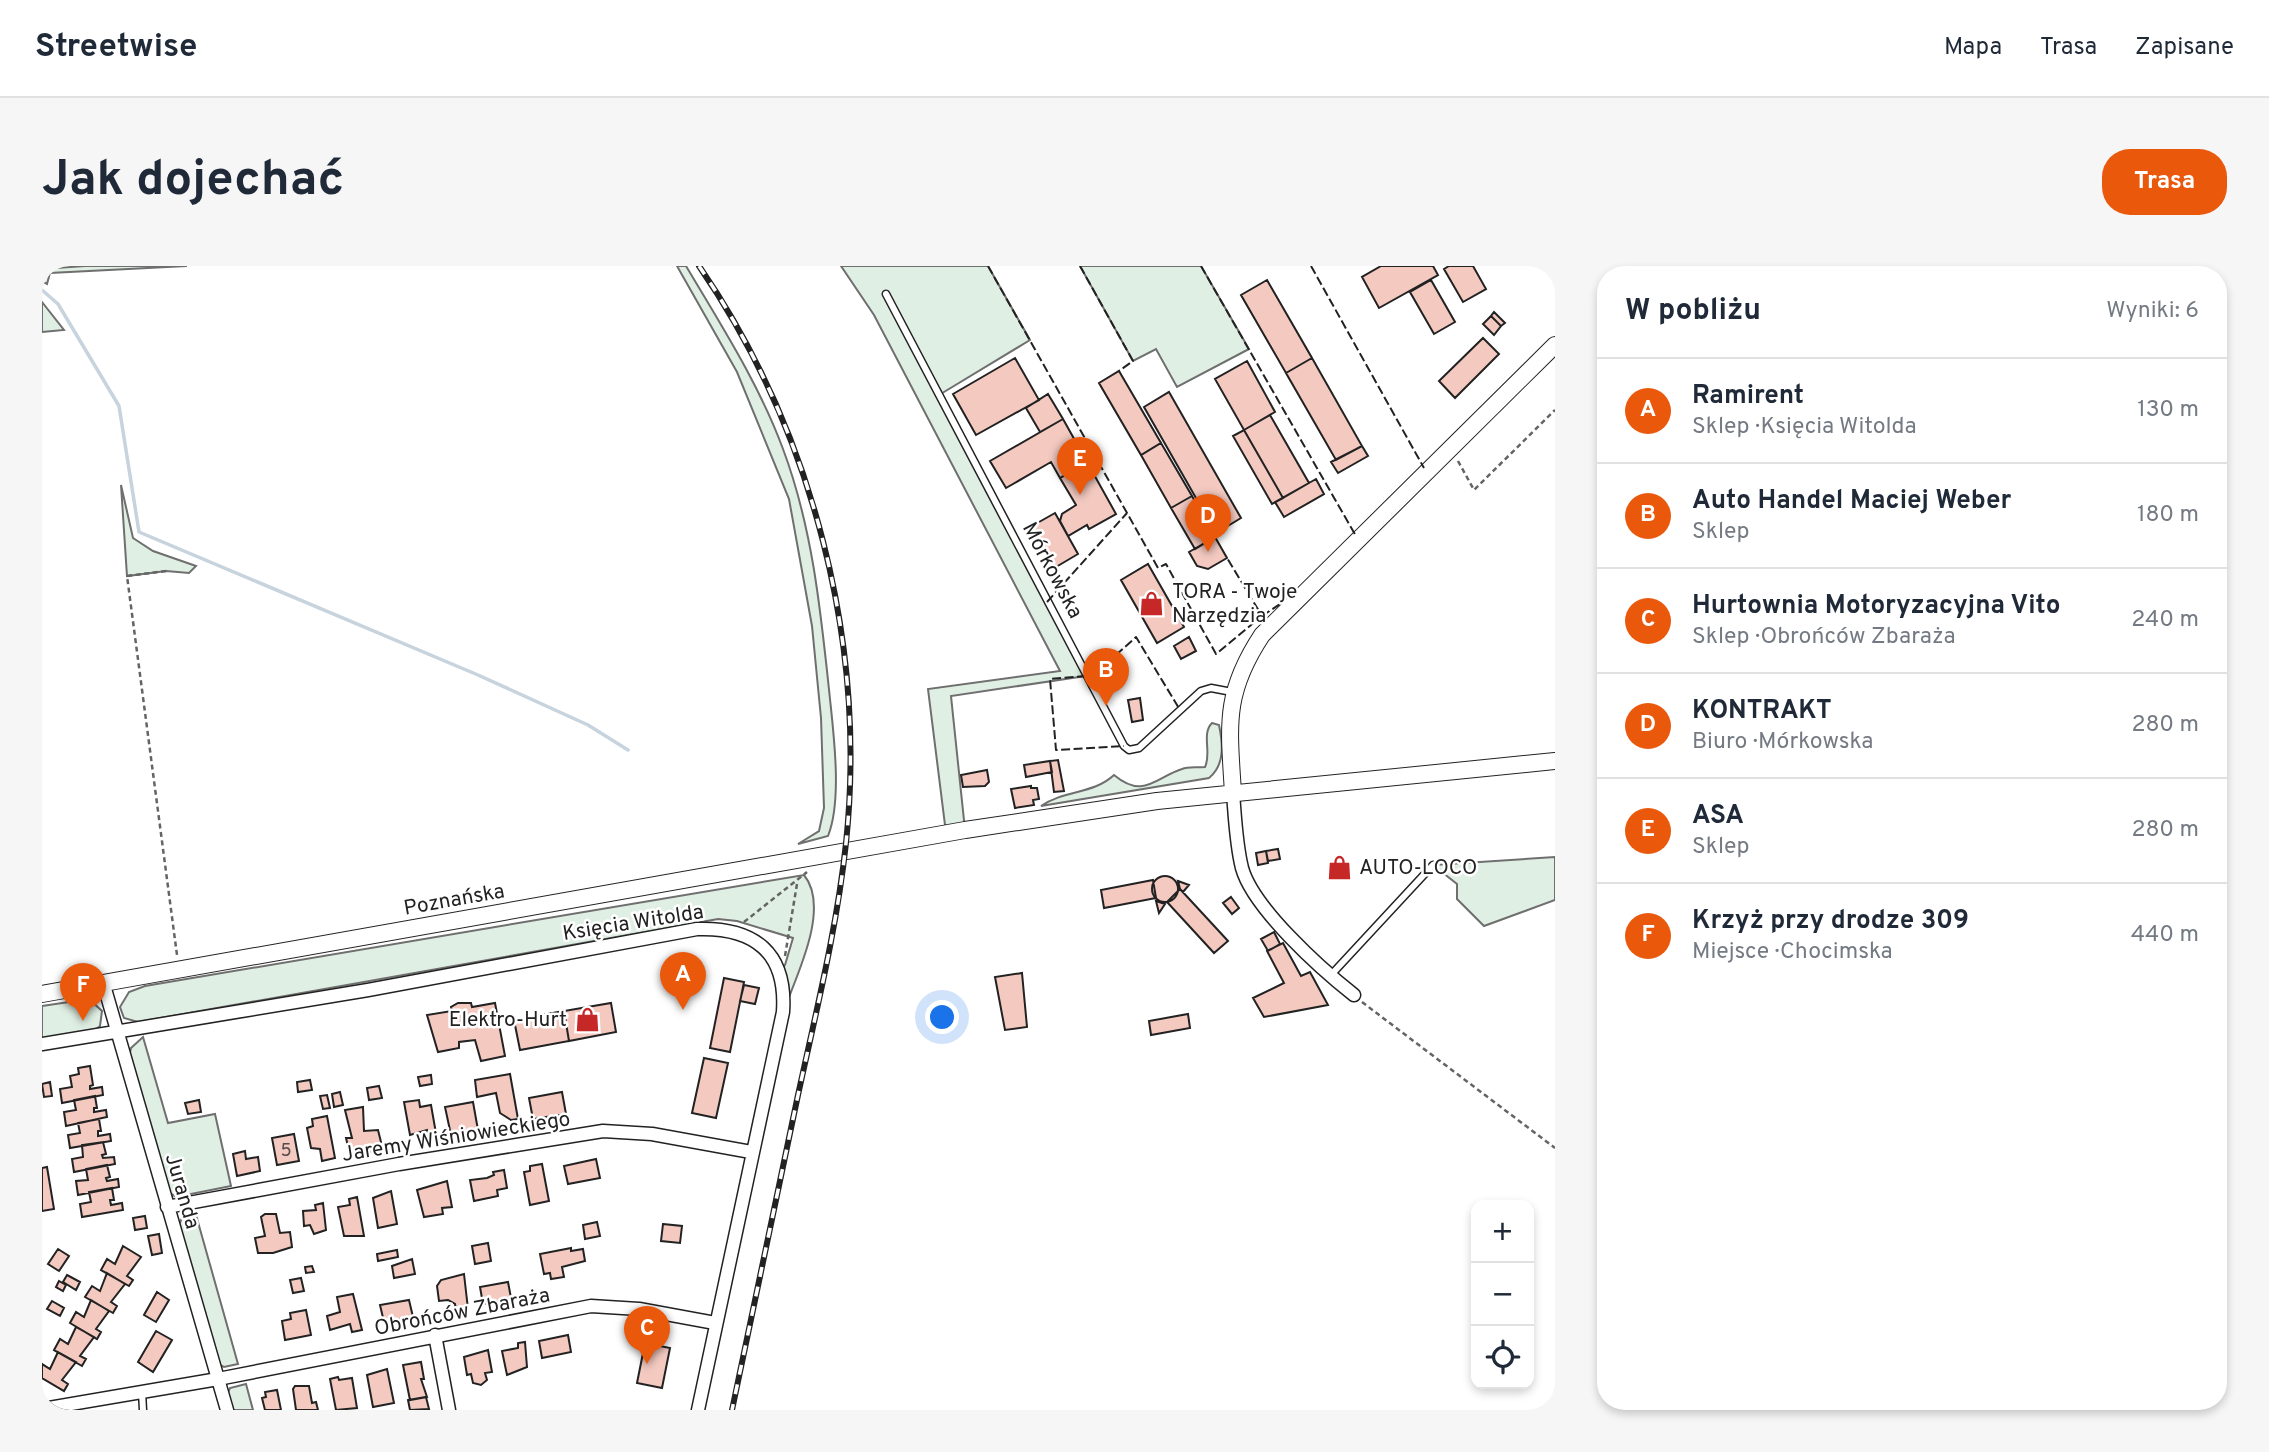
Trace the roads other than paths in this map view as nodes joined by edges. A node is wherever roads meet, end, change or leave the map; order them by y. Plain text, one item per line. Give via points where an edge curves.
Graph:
1 (886, 294) dead end
2 (1555, 345) edge
3 (1232, 692) junction
4 (1555, 761) edge
5 (1233, 793) junction
6 (1433, 865) dead end
7 (1330, 976) junction
8 (103, 982) junction
9 (42, 993) edge
10 (1354, 995) road end
11 (117, 1031) junction
12 (42, 1044) edge
13 (751, 1152) junction
14 (167, 1207) junction
15 (715, 1323) junction
16 (435, 1335) junction
17 (218, 1379) junction
18 (142, 1392) junction
19 (57, 1408) edge
20 (42, 1409) edge
21 (143, 1410) edge
22 (227, 1410) edge
23 (449, 1410) edge
24 (698, 1410) edge

1 - 3 lane, Mórkowska via 1124,746 1139,748 1201,691
2 - 3 main road via 1262,635
3 - 5 main road
4 - 5 main road, Poznańska
5 - 7 street via 1242,870 1253,891
5 - 8 main road, Poznańska via 873,845
6 - 7 lane
7 - 10 street
8 - 9 main road, Poznańska
8 - 11 street, Juranda
11 - 12 street, Księcia Witolda
11 - 13 street, Księcia Witolda via 697,929 733,931 764,947 784,989 783,1012
11 - 14 street, Juranda
13 - 14 street, Jaremy Wiśniowieckiego via 643,1132 603,1132
13 - 15 street, Księcia Witolda
14 - 17 street, Juranda
15 - 16 street, Obrońców Zbaraża via 639,1309 591,1306
15 - 24 street, Księcia Witolda
16 - 17 street, Obrońców Zbaraża
16 - 23 street
17 - 18 street, Obrońców Zbaraża
17 - 22 street, Juranda
18 - 19 street, Obrońców Zbaraża
18 - 21 lane
19 - 20 street, Obrońców Zbaraża

